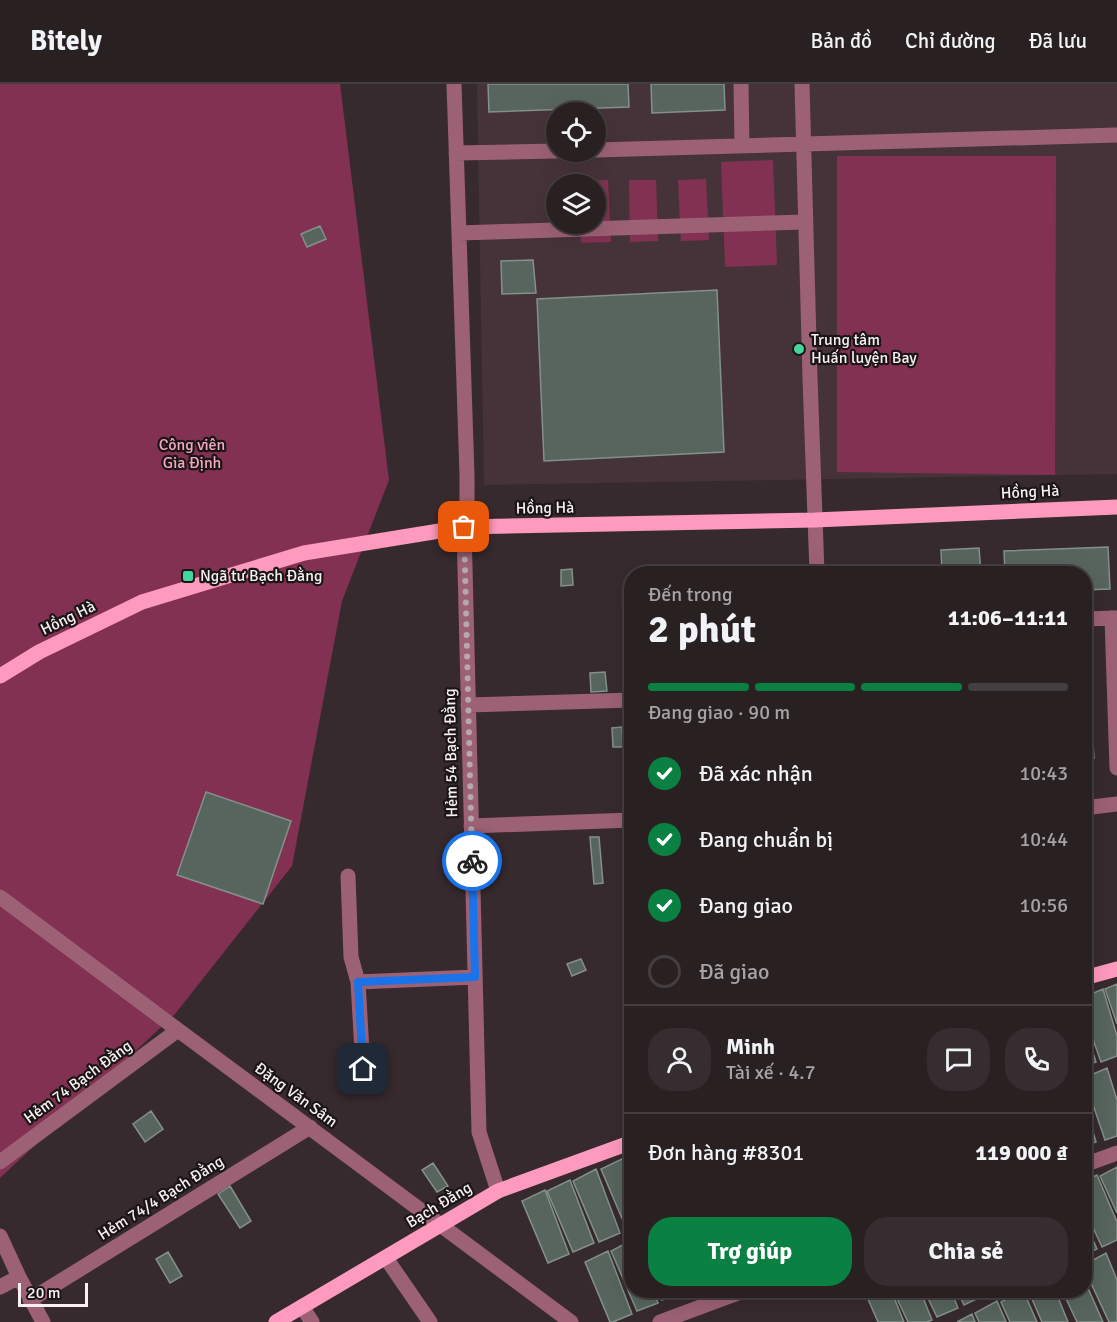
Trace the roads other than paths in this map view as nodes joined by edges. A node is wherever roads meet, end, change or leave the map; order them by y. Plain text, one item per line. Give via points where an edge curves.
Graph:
1 (454, 84) edge
2 (741, 84) edge
3 (802, 84) edge
4 (1117, 135) edge
5 (803, 144) junction
6 (742, 145) junction
7 (606, 150) edge
8 (546, 151) edge
9 (456, 153) junction
10 (805, 222) junction
11 (459, 233) junction
12 (1117, 507) edge
13 (815, 520) junction
14 (464, 527) junction
15 (817, 566) edge
16 (1114, 618) edge
17 (1092, 619) edge
18 (0, 676) edge
19 (624, 700) edge
20 (468, 705) junction
21 (1117, 768) edge
22 (1117, 804) edge
23 (1092, 807) edge
24 (624, 820) edge
25 (471, 826) junction
26 (348, 876) dead end
27 (0, 897) edge
28 (1117, 969) edge
29 (1092, 976) edge
30 (475, 977) junction
31 (358, 982) junction
32 (178, 1030) junction
33 (363, 1069) dead end
34 (310, 1127) junction
35 (624, 1145) edge
36 (1117, 1153) edge
37 (0, 1162) edge
38 (1092, 1162) edge
39 (498, 1191) junction
40 (441, 1225) junction
41 (0, 1236) edge
42 (386, 1258) junction
43 (19, 1277) junction
44 (0, 1287) edge
45 (724, 1298) edge
46 (30, 1300) junction
47 (302, 1307) junction
48 (43, 1322) edge
49 (276, 1322) edge
50 (312, 1322) edge
51 (430, 1322) edge
52 (571, 1322) edge
53 (660, 1322) edge

1 - 9 street, Hẻm 54 Bạch Đằng
2 - 6 street
3 - 5 street
4 - 5 street
5 - 6 street
5 - 10 street
6 - 7 street
8 - 9 street
9 - 11 street, Hẻm 54 Bạch Đằng
10 - 11 street
10 - 13 street
11 - 14 street, Hẻm 54 Bạch Đằng via 467,475
12 - 13 main road, Hồng Hà
13 - 14 main road, Hồng Hà
13 - 15 street
14 - 18 main road, Hồng Hà via 304,553 142,602 39,652
14 - 20 street, Hẻm 54 Bạch Đằng
16 - 17 street
16 - 21 street
19 - 20 street
20 - 25 street, Hẻm 54 Bạch Đằng
22 - 23 street
24 - 25 street
25 - 30 street, Hẻm 54 Bạch Đằng
26 - 31 street via 351,957
27 - 32 street, Đặng Văn Sâm
28 - 29 main road
30 - 31 street
30 - 39 street, Hẻm 54 Bạch Đằng via 479,1132
31 - 33 street
32 - 34 street, Đặng Văn Sâm
32 - 37 street, Hẻm 74 Bạch Đằng
34 - 40 street, Đặng Văn Sâm
34 - 46 street, Hẻm 74/4 Bạch Đằng
35 - 39 main road, Bạch Đằng
36 - 38 street
39 - 40 main road, Bạch Đằng
40 - 42 main road, Bạch Đằng
40 - 52 street, Đặng Văn Sâm
41 - 43 street
42 - 47 main road, Bạch Đằng
42 - 51 street
43 - 44 street
43 - 46 street
45 - 53 street
46 - 48 street
47 - 49 main road, Bạch Đằng
47 - 50 street

